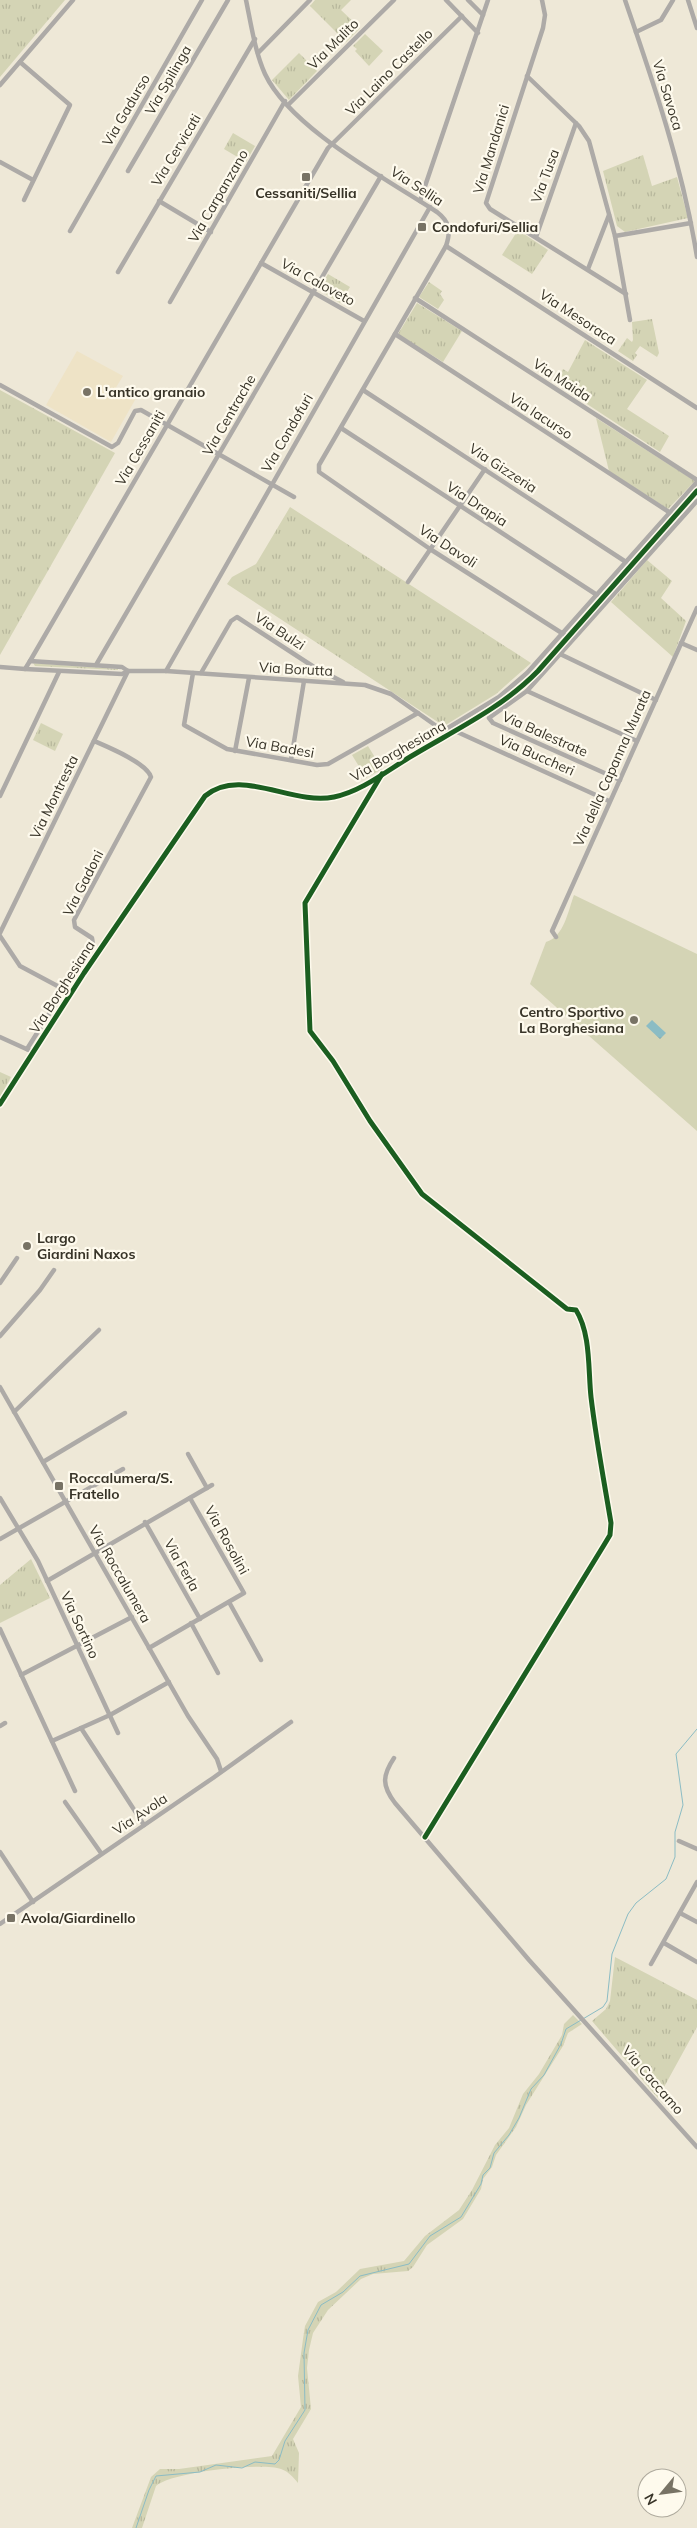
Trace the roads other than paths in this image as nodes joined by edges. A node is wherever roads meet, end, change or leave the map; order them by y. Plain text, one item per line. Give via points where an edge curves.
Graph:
1 (73, 0) edge
2 (202, 0) edge
3 (228, 0) edge
4 (246, 0) edge
5 (310, 0) edge
6 (394, 0) edge
7 (446, 0) edge
8 (468, 0) edge
9 (488, 0) edge
10 (542, 0) edge
11 (625, 0) edge
12 (673, 0) edge
13 (688, 0) edge
14 (483, 15) junction
15 (462, 16) junction
16 (697, 28) edge
17 (478, 32) junction
18 (636, 32) junction
19 (255, 40) junction
20 (258, 52) junction
21 (20, 62) junction
22 (527, 76) junction
23 (0, 85) edge
24 (287, 103) junction
25 (576, 124) junction
26 (332, 144) junction
27 (0, 162) edge
28 (128, 171) dead end
29 (381, 176) junction
30 (33, 180) junction
31 (24, 200) dead end
32 (159, 201) junction
33 (420, 201) junction
34 (430, 207) junction
35 (609, 214) junction
36 (691, 223) junction
37 (70, 231) dead end
38 (211, 232) junction
39 (695, 233) edge
40 (615, 236) junction
41 (536, 237) junction
42 (696, 245) edge
43 (446, 246) junction
44 (697, 257) edge
45 (261, 263) junction
46 (588, 269) junction
47 (118, 272) dead end
48 (313, 292) junction
49 (626, 294) junction
50 (415, 298) junction
51 (170, 302) dead end
52 (630, 320) dead end
53 (364, 321) junction
54 (395, 334) junction
55 (0, 385) edge
56 (362, 390) junction
57 (697, 408) edge
58 (167, 424) junction
59 (341, 428) junction
60 (219, 455) junction
61 (485, 469) junction
62 (697, 481) edge
63 (271, 484) junction
64 (697, 492) edge
65 (294, 497) dead end
66 (697, 501) edge
67 (459, 506) junction
68 (669, 513) junction
69 (675, 516) junction
70 (430, 549) junction
71 (626, 562) junction
72 (632, 566) junction
73 (408, 582) dead end
74 (596, 594) junction
75 (602, 598) junction
76 (697, 608) edge
77 (565, 635) junction
78 (681, 643) junction
79 (697, 650) edge
80 (554, 652) junction
81 (560, 654) junction
82 (30, 661) junction
83 (96, 665) junction
84 (0, 667) edge
85 (25, 668) junction
86 (128, 671) junction
87 (166, 671) junction
88 (59, 672) junction
89 (193, 673) junction
90 (201, 673) junction
91 (527, 673) junction
92 (532, 677) junction
93 (249, 678) junction
94 (304, 680) junction
95 (344, 682) junction
96 (527, 691) junction
97 (656, 700) junction
98 (418, 713) junction
99 (455, 731) junction
100 (446, 733) junction
101 (94, 741) junction
102 (637, 742) junction
103 (235, 751) junction
104 (290, 760) junction
105 (382, 774) junction
106 (620, 780) junction
107 (0, 796) edge
108 (609, 800) junction
109 (0, 934) edge
110 (556, 937) dead end
111 (64, 990) junction
112 (0, 1036) edge
113 (26, 1049) junction
114 (32, 1052) junction
115 (0, 1104) edge
116 (17, 1258) dead end
117 (54, 1270) dead end
118 (0, 1283) edge
119 (99, 1330) dead end
120 (0, 1336) edge
121 (0, 1388) edge
122 (14, 1412) junction
123 (124, 1413) dead end
124 (188, 1454) dead end
125 (43, 1462) junction
126 (123, 1469) dead end
127 (212, 1484) dead end
128 (207, 1488) junction
129 (0, 1498) edge
130 (190, 1498) junction
131 (65, 1501) junction
132 (145, 1522) junction
133 (17, 1529) junction
134 (0, 1539) edge
135 (94, 1552) junction
136 (47, 1580) junction
137 (229, 1602) junction
138 (132, 1617) junction
139 (200, 1619) junction
140 (191, 1623) junction
141 (0, 1629) edge
142 (2, 1640) edge
143 (78, 1647) junction
144 (149, 1648) junction
145 (262, 1660) dead end
146 (218, 1672) dead end
147 (21, 1674) junction
148 (169, 1682) junction
149 (110, 1716) junction
150 (291, 1722) dead end
151 (81, 1728) junction
152 (118, 1733) dead end
153 (52, 1741) junction
154 (394, 1758) dead end
155 (221, 1771) junction
156 (76, 1791) dead end
157 (65, 1802) dead end
158 (144, 1825) junction
159 (424, 1837) junction
160 (679, 1841) dead end
161 (697, 1849) edge
162 (0, 1852) edge
163 (101, 1853) junction
164 (697, 1882) edge
165 (33, 1902) junction
166 (680, 1913) junction
167 (697, 1922) edge
168 (0, 1924) edge
169 (664, 1943) junction
170 (697, 1962) edge
171 (652, 1964) dead end
172 (697, 2147) edge

1 - 21 street
2 - 37 street, Via Gadurso
3 - 28 street, Via Spilinga
4 - 19 street, Via Sellia
5 - 20 street
6 - 24 street, Via Malito
7 - 15 street
8 - 14 street
9 - 14 street
10 - 22 street, Via Mandanici via 544,26
11 - 18 street, Via Savoca
12 - 18 street via 661,20
13 - 16 street
14 - 17 street
15 - 17 street
15 - 26 street, Via Laino Castello
17 - 33 street
18 - 36 street, Via Savoca via 667,127
19 - 20 street, Via Sellia
19 - 32 street, Via Cervicati
20 - 24 street, Via Sellia via 267,77
21 - 23 street
21 - 30 street via 70,105
22 - 25 street
22 - 41 street, Via Mandanici via 486,201 489,208
24 - 26 street, Via Sellia
24 - 38 street, Via Carpanzano
25 - 35 street via 590,145
25 - 41 street, Via Tusa
26 - 29 street, Via Sellia
26 - 45 street, Via Cessaniti
27 - 30 street
29 - 33 street, Via Sellia
29 - 48 street, Via Centrache
30 - 31 street
32 - 38 street
32 - 47 street, Via Cervicati
33 - 34 street, Via Sellia
34 - 43 street, Via Sellia via 448,225 450,233
34 - 53 street, Via Condofuri
35 - 40 street
35 - 46 street
36 - 39 street, Via Savoca
36 - 40 street
38 - 51 street, Via Carpanzano
39 - 42 street, Via Savoca
40 - 49 street
41 - 46 street, Via Mandanici
42 - 44 street, Via Savoca
43 - 50 street
43 - 57 street, Via Mesoraca
45 - 48 street, Via Caloveto
45 - 58 street, Via Cessaniti
46 - 49 street, Via Mandanici
48 - 53 street, Via Caloveto
48 - 60 street, Via Centrache
49 - 52 street
50 - 54 street
50 - 62 street, Via Maida
53 - 63 street, Via Condofuri
54 - 56 street
54 - 68 street, Via Iacurso
55 - 58 street via 111,446 118,443 137,410
56 - 59 street
56 - 61 street, Via Gizzeria
58 - 60 street
58 - 82 street, Via Cessaniti
59 - 67 street, Via Drapia
59 - 70 street, Via Davoli via 318,471
60 - 63 street
60 - 83 street, Via Centrache
61 - 67 street
61 - 71 street, Via Gizzeria
62 - 68 street, Via Borghesiana
63 - 65 street
63 - 87 street, Via Condofuri
64 - 69 street, Via Borghesiana
66 - 81 street
67 - 70 street
67 - 74 street, Via Drapia
68 - 69 street, Via Iacurso
68 - 71 street, Via Borghesiana
69 - 72 street, Via Borghesiana
70 - 73 street
70 - 77 street, Via Davoli
71 - 72 street, Via Gizzeria
71 - 74 street, Via Borghesiana
72 - 75 street, Via Borghesiana
74 - 75 street, Via Drapia
74 - 77 street, Via Borghesiana
75 - 77 street, Via Borghesiana
76 - 78 street, Via della Capanna Murata
77 - 80 street, Via Borghesiana
77 - 91 street, Via Borghesiana
78 - 79 street
78 - 97 street, Via della Capanna Murata
80 - 81 street
80 - 92 street, Via Borghesiana
81 - 96 street
81 - 97 street
82 - 83 street, Via Borutta
82 - 85 street
83 - 86 street, Via Borutta via 122,667
84 - 85 street, Via Borutta
85 - 88 street, Via Borutta
86 - 87 street, Via Borutta
86 - 88 street, Via Borutta via 122,674
86 - 101 street, Via Montresta
87 - 89 street, Via Borutta
88 - 107 street
89 - 90 street, Via Borutta
89 - 103 street, Via Badesi via 184,725 218,746
90 - 93 street, Via Borutta
90 - 95 street, Via Bulzi via 231,621 237,618
91 - 92 street
91 - 100 street, Via Borghesiana
92 - 99 street, Via Borghesiana via 512,695
93 - 94 street, Via Borutta
93 - 103 street
94 - 95 street, Via Borutta
94 - 104 street
95 - 98 street, Via Borutta via 381,689
96 - 102 street
96 - 106 street, Via Balestrate via 489,720
97 - 102 street, Via della Capanna Murata
98 - 100 street, Via Borutta
98 - 104 street, Via Badesi via 333,762 317,765
99 - 100 street, Via Borghesiana
99 - 108 street, Via Buccheri
100 - 105 street, Via Borghesiana
101 - 109 street, Via Montresta
101 - 111 street, Via Gadoni via 132,761 152,777 74,920 75,927 91,937 94,943
102 - 106 street, Via della Capanna Murata
103 - 104 street, Via Badesi
105 - 114 street, Via Borghesiana via 352,791 325,798 303,798 238,784 222,786 208,794 194,810
105 - 159 street via 304,903 310,1029 422,1194 581,1317 611,1523 610,1535 604,1546
106 - 108 street, Via della Capanna Murata
108 - 110 street, Via della Capanna Murata via 552,931
109 - 111 street via 13,959 22,968
111 - 113 street, Via Gadoni
112 - 113 street
113 - 114 street
114 - 115 street, Via Borghesiana
116 - 118 street
117 - 120 street
119 - 122 street
121 - 122 street, Via Roccalumera
122 - 125 street, Via Roccalumera
123 - 125 street
124 - 128 street
125 - 131 street, Via Roccalumera
126 - 131 street
127 - 128 street
128 - 130 street
129 - 133 street, Via Sortino
130 - 132 street
130 - 137 street, Via Rosolini via 244,1594
131 - 133 street
131 - 135 street, Via Roccalumera
132 - 135 street
132 - 139 street, Via Ferla
133 - 134 street
133 - 136 street, Via Sortino
135 - 136 street
135 - 138 street, Via Roccalumera
136 - 143 street, Via Sortino
137 - 139 street
137 - 145 street
138 - 143 street
138 - 144 street, Via Roccalumera
139 - 140 street
140 - 144 street
140 - 146 street
141 - 142 street
142 - 147 street
143 - 147 street
143 - 149 street, Via Sortino
144 - 148 street, Via Roccalumera
147 - 153 street
148 - 149 street
148 - 155 street, Via Roccalumera via 217,1759
149 - 151 street
149 - 152 street, Via Sortino
150 - 155 street, Via Avola
151 - 153 street
151 - 158 street
153 - 156 street
154 - 159 street, Via Caccamo via 384,1783 385,1790
155 - 158 street, Via Avola
157 - 163 street
158 - 163 street, Via Avola
159 - 172 street, Via Caccamo
160 - 161 street
162 - 165 street
163 - 165 street, Via Avola
164 - 166 street
165 - 168 street, Via Avola
166 - 167 street
166 - 169 street
169 - 170 street
169 - 171 street

